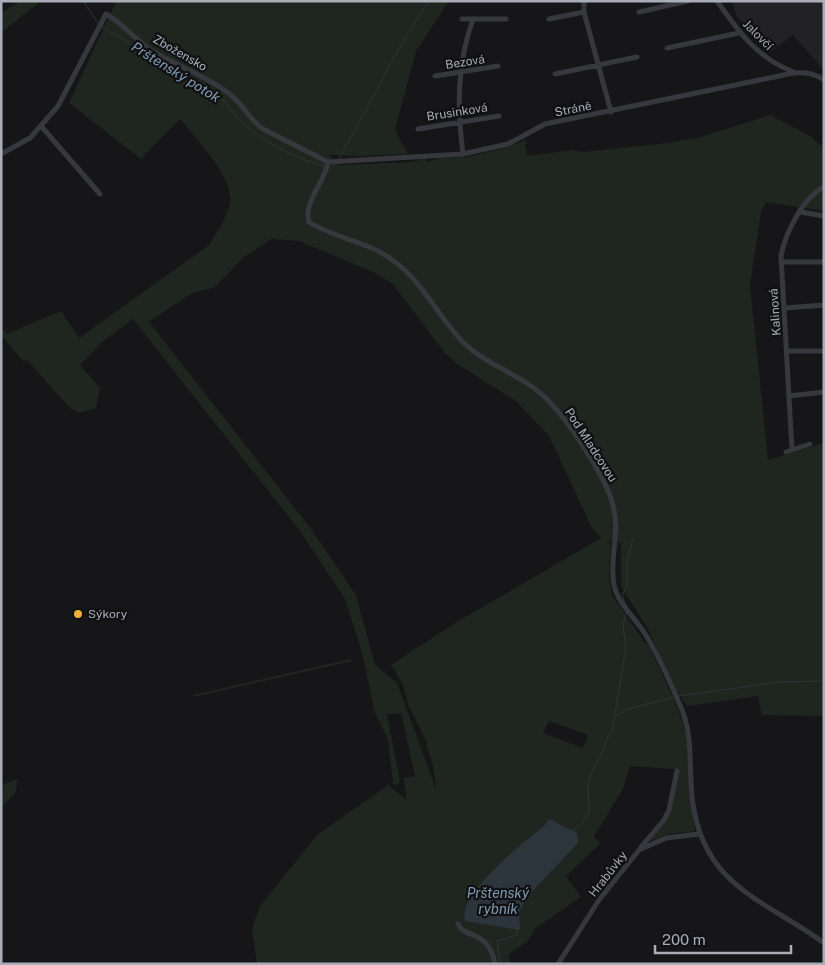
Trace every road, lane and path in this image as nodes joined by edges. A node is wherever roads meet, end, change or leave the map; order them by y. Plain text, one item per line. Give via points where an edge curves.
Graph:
1 (584, 1) edge
2 (688, 1) edge
3 (717, 1) edge
4 (675, 3) edge
5 (584, 12) junction
6 (639, 12) dead end
7 (462, 19) dead end
8 (473, 19) junction
9 (506, 19) dead end
10 (549, 19) dead end
11 (739, 33) junction
12 (667, 48) dead end
13 (637, 57) dead end
14 (498, 66) dead end
15 (598, 66) junction
16 (794, 72) junction
17 (460, 73) junction
18 (555, 74) dead end
19 (435, 76) dead end
20 (824, 80) edge
21 (611, 112) junction
22 (499, 116) dead end
23 (459, 122) junction
24 (41, 126) junction
25 (418, 129) dead end
26 (1, 154) edge
27 (463, 154) junction
28 (328, 162) junction
29 (824, 187) edge
30 (100, 194) dead end
31 (801, 212) junction
32 (824, 216) edge
33 (781, 262) junction
34 (824, 262) edge
35 (824, 305) edge
36 (785, 308) junction
37 (787, 351) junction
38 (824, 351) edge
39 (824, 392) edge
40 (790, 396) junction
41 (810, 444) dead end
42 (677, 771) dead end
43 (699, 834) junction
44 (639, 850) junction
45 (458, 924) dead end
46 (824, 943) edge
47 (495, 964) edge
48 (558, 964) edge

1 - 5 street
2 - 4 street
3 - 11 street, Jalovčí
4 - 6 street
5 - 10 street
5 - 15 street
7 - 8 street
8 - 9 street
8 - 17 street
11 - 12 street
11 - 16 street, Jalovčí via 765,58
13 - 15 street
14 - 17 street, Bezová
15 - 18 street
15 - 21 street
16 - 20 street, Stráně via 816,75
16 - 21 street, Stráně
17 - 19 street, Bezová
17 - 23 street
21 - 27 street, Stráně via 545,124 508,144
22 - 23 street, Brusinková
23 - 25 street, Brusinková
23 - 27 street
24 - 26 street, Zbožensko via 24,143
24 - 28 street, Zbožensko via 66,94 106,14 154,52 183,65 231,95 263,129
24 - 30 street
27 - 28 street, Stráně
28 - 43 street, Pod Mladcovou via 326,174 309,206 309,222 374,248 393,260 422,288 467,346 547,398 599,473 613,505 616,525 614,584 622,602 648,637 685,720 690,744 692,802
29 - 31 street, Kalinová via 811,196
31 - 32 street
31 - 33 street, Kalinová via 788,233
33 - 34 street
33 - 36 street, Kalinová
35 - 36 street
36 - 37 street, Kalinová
37 - 38 street
37 - 40 street, Kalinová
39 - 40 street
40 - 41 street, Kalinová via 789,451
42 - 44 street via 669,810
43 - 44 street, Hrabůvky via 666,838
43 - 46 street, Pod Mladcovou via 712,858 739,889
44 - 48 street, Hrabůvky via 599,900
45 - 47 street via 488,945

